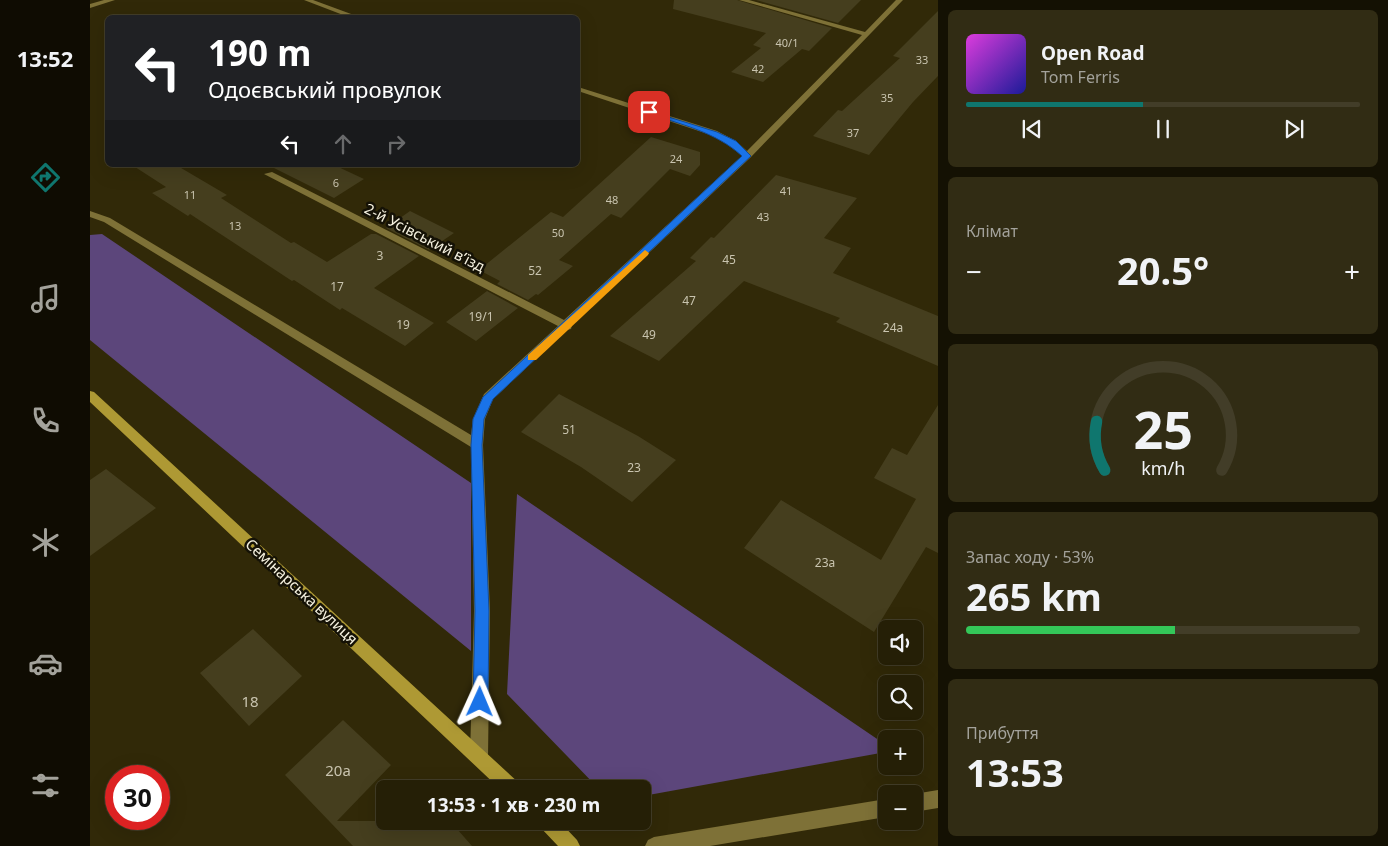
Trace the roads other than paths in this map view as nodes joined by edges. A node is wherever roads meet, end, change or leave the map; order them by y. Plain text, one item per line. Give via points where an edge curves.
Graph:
1 (112, 0) edge
2 (307, 0) edge
3 (742, 0) edge
4 (900, 0) edge
5 (90, 6) edge
6 (350, 15) edge
7 (866, 34) junction
8 (580, 89) edge
9 (747, 156) junction
10 (269, 174) dead end
11 (90, 214) edge
12 (567, 326) junction
13 (90, 395) edge
14 (477, 445) junction
15 (479, 756) junction
16 (504, 780) edge
17 (938, 800) edge
18 (923, 802) edge
19 (878, 809) edge
20 (555, 830) edge
21 (571, 846) edge
22 (654, 846) edge

1 - 5 street
2 - 6 street
3 - 7 street
4 - 7 street
7 - 9 street
8 - 9 street via 714,133 733,143
9 - 12 street
10 - 12 street, 2-й Усівський в’їзд
11 - 14 street via 107,220
12 - 14 street via 488,397 479,419
13 - 15 main road, Семінарська вулиця
14 - 15 street via 482,611
15 - 16 main road, Семінарська вулиця
17 - 18 street
19 - 22 street
20 - 21 main road

